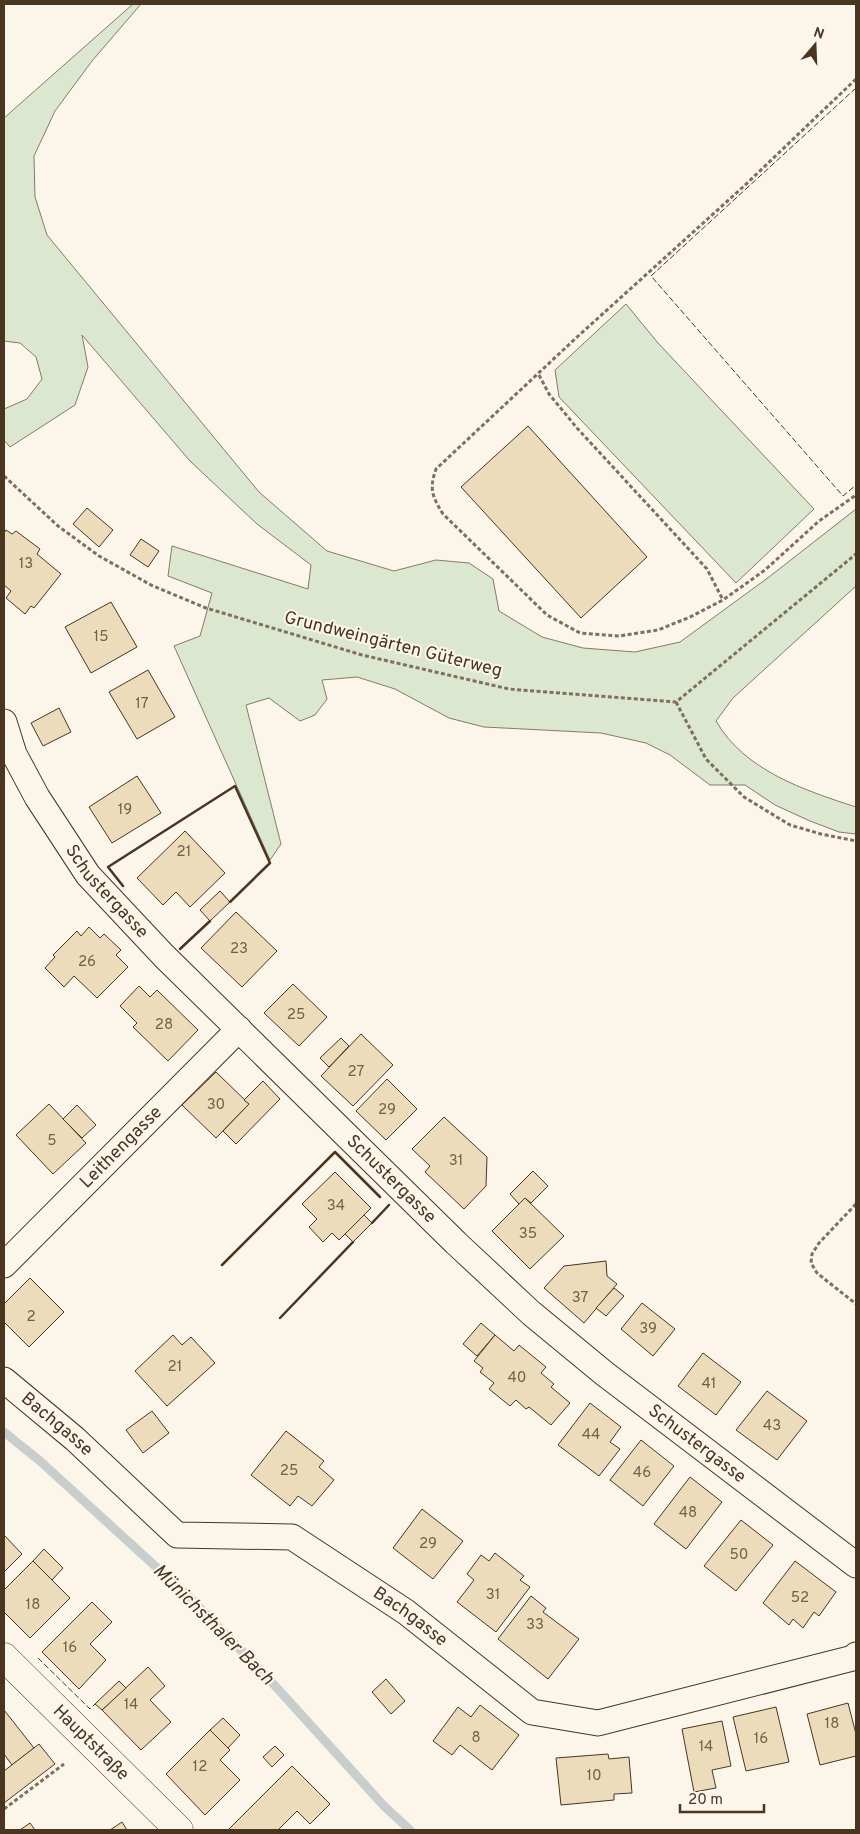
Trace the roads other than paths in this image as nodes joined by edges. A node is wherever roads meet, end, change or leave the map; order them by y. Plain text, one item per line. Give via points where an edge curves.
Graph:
1 (4, 722) edge
2 (239, 1029) junction
3 (4, 1265) edge
4 (4, 1380) edge
5 (856, 1565) edge
6 (856, 1655) edge
7 (4, 1657) edge
8 (179, 1830) edge

1 - 2 street, Schustergasse via 14,754 37,797 88,875
2 - 3 street, Leithengasse
2 - 5 street, Schustergasse via 456,1243 532,1313 605,1374
4 - 6 street, Bachgasse via 75,1439 177,1534 292,1537 406,1612 532,1712 598,1722
7 - 8 street, Hauptstraße

